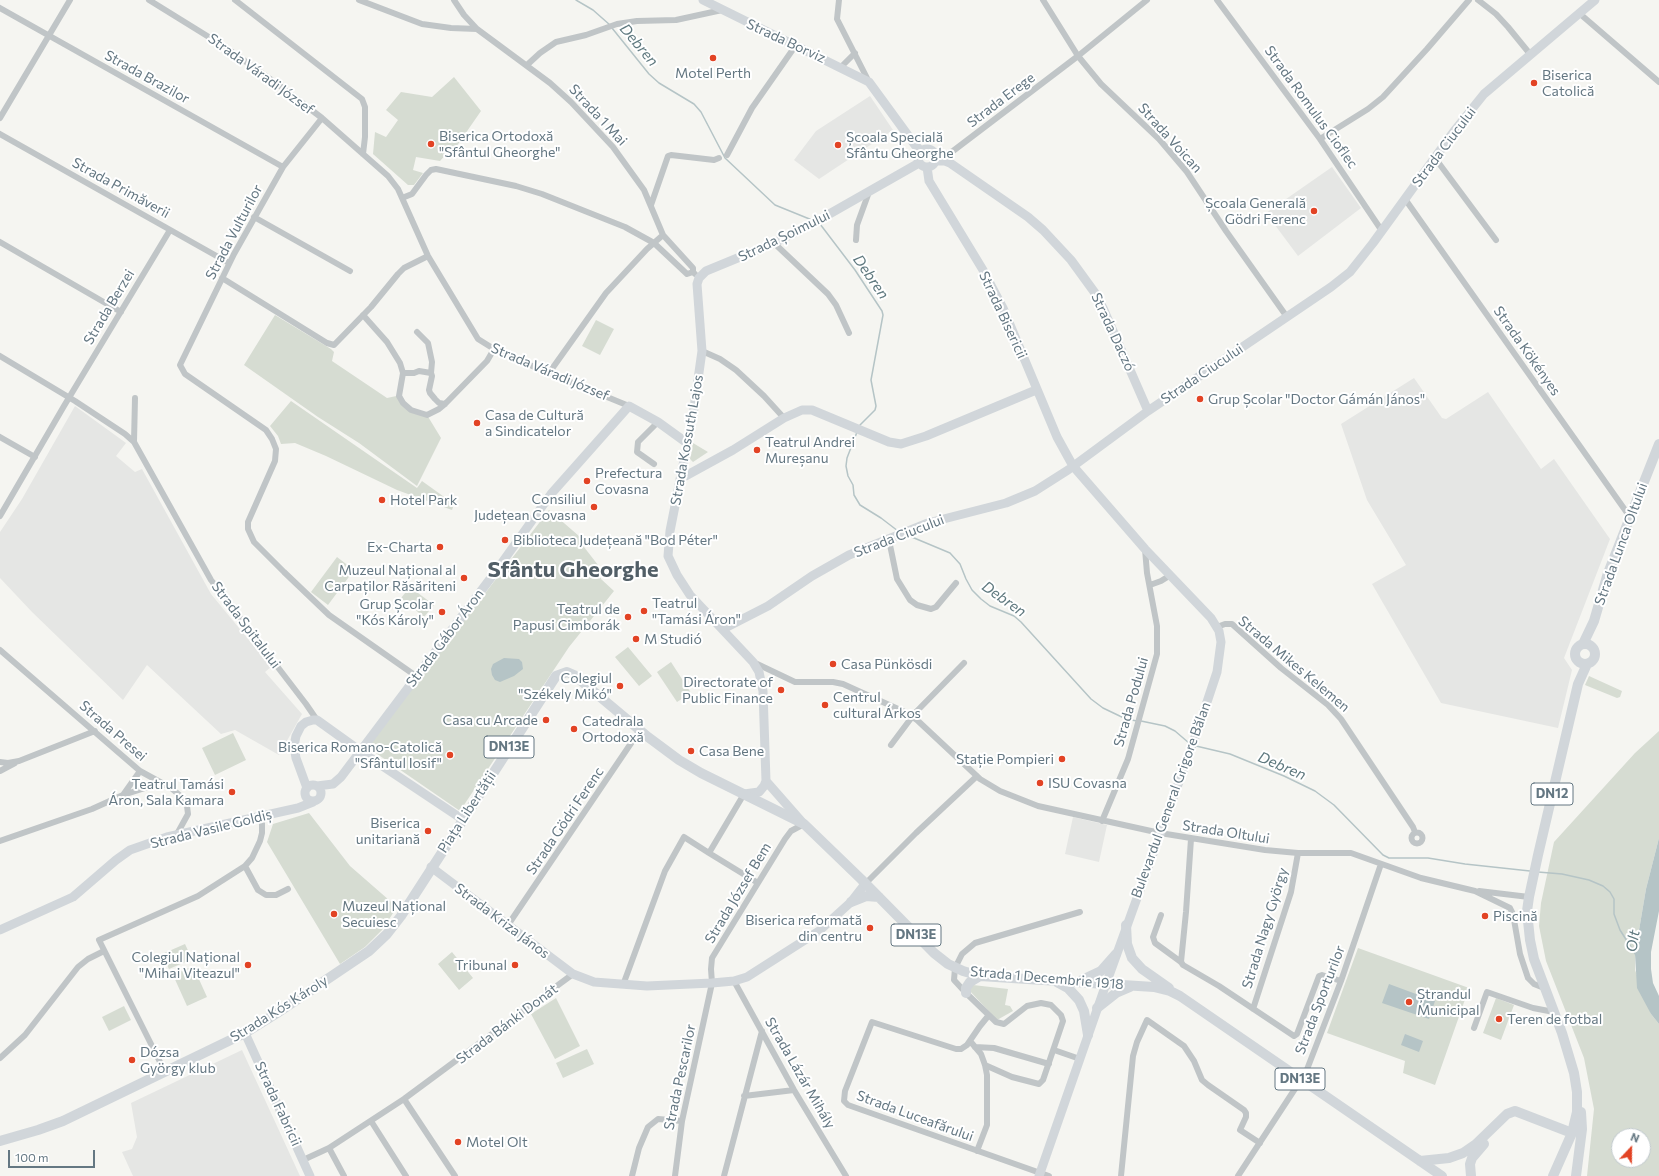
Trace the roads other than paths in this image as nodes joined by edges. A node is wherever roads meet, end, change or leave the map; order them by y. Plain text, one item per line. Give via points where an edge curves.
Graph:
1 (70, 0) edge
2 (235, 0) edge
3 (359, 0) edge
4 (454, 0) edge
5 (703, 0) edge
6 (839, 0) edge
7 (1043, 0) edge
8 (1147, 0) edge
9 (1217, 0) edge
10 (1469, 0) edge
11 (1478, 0) edge
12 (1595, 0) edge
13 (152, 1) edge
14 (0, 8) edge
15 (722, 10) junction
16 (1579, 13) junction
17 (477, 29) junction
18 (49, 36) junction
19 (796, 45) junction
20 (855, 53) junction
21 (1530, 54) junction
22 (1078, 56) junction
23 (527, 65) junction
24 (841, 67) junction
25 (869, 82) junction
26 (1659, 82) edge
27 (0, 118) edge
28 (322, 118) junction
29 (0, 134) edge
30 (1320, 139) junction
31 (921, 151) junction
32 (363, 154) junction
33 (727, 155) dead end
34 (719, 158) dead end
35 (1435, 158) junction
36 (936, 160) junction
37 (923, 165) junction
38 (283, 167) junction
39 (869, 192) junction
40 (402, 198) junction
41 (1405, 199) junction
42 (651, 205) junction
43 (254, 217) junction
44 (170, 230) junction
45 (1382, 231) junction
46 (663, 235) junction
47 (856, 240) dead end
48 (1496, 240) dead end
49 (0, 242) edge
50 (654, 243) junction
51 (774, 243) junction
52 (428, 256) junction
53 (229, 264) junction
54 (350, 271) dead end
55 (696, 275) junction
56 (222, 278) junction
57 (121, 312) junction
58 (363, 315) junction
59 (1287, 317) junction
60 (418, 332) dead end
61 (849, 333) dead end
62 (494, 348) junction
63 (702, 351) junction
64 (0, 356) edge
65 (403, 373) junction
66 (431, 373) junction
67 (549, 373) junction
68 (1036, 390) junction
69 (69, 397) junction
70 (135, 398) dead end
71 (445, 404) junction
72 (629, 406) junction
73 (1148, 411) junction
74 (784, 418) junction
75 (658, 422) junction
76 (0, 437) edge
77 (134, 442) junction
78 (688, 443) junction
79 (1659, 444) edge
80 (35, 457) junction
81 (654, 464) dead end
82 (683, 465) junction
83 (1073, 466) junction
84 (700, 468) junction
85 (680, 479) junction
86 (0, 516) edge
87 (1630, 517) junction
88 (889, 540) junction
89 (1145, 549) junction
90 (1169, 576) junction
91 (956, 583) dead end
92 (1150, 585) junction
93 (1217, 627) junction
94 (723, 629) junction
95 (1587, 646) junction
96 (0, 650) edge
97 (753, 662) junction
98 (964, 663) dead end
99 (1583, 664) junction
100 (416, 676) junction
101 (913, 716) junction
102 (317, 720) junction
103 (640, 730) junction
104 (95, 731) junction
105 (891, 745) dead end
106 (19, 761) junction
107 (0, 762) edge
108 (0, 771) edge
109 (140, 771) junction
110 (977, 776) junction
111 (766, 781) junction
112 (160, 783) junction
113 (311, 788) junction
114 (744, 794) junction
115 (123, 795) junction
116 (313, 802) junction
117 (280, 812) junction
118 (262, 816) junction
119 (462, 819) junction
120 (1102, 821) junction
121 (804, 824) junction
122 (1415, 832) dead end
123 (1160, 833) junction
124 (177, 834) junction
125 (1191, 839) junction
126 (0, 841) edge
127 (709, 853) junction
128 (1298, 853) junction
129 (1381, 864) junction
130 (245, 866) junction
131 (431, 867) junction
132 (758, 883) junction
133 (865, 884) junction
134 (288, 889) dead end
135 (1475, 890) junction
136 (1530, 893) junction
137 (879, 897) junction
138 (851, 902) junction
139 (1080, 912) dead end
140 (1161, 916) dead end
141 (508, 925) junction
142 (1126, 925) junction
143 (0, 930) edge
144 (104, 951) junction
145 (1116, 954) junction
146 (1181, 960) junction
147 (955, 968) junction
148 (573, 974) junction
149 (980, 976) junction
150 (734, 981) junction
151 (1055, 981) junction
152 (1341, 981) junction
153 (1075, 982) junction
154 (712, 983) junction
155 (1106, 984) junction
156 (623, 985) junction
157 (1135, 986) junction
158 (1544, 988) junction
159 (966, 993) junction
160 (1180, 996) junction
161 (1097, 1008) junction
162 (1253, 1009) junction
163 (1554, 1012) junction
164 (989, 1016) junction
165 (1474, 1028) dead end
166 (762, 1031) junction
167 (245, 1033) junction
168 (1088, 1035) junction
169 (970, 1041) junction
170 (976, 1047) junction
171 (1054, 1050) junction
172 (0, 1058) edge
173 (1080, 1059) junction
174 (1049, 1064) junction
175 (986, 1065) junction
176 (165, 1072) junction
177 (1302, 1080) junction
178 (794, 1090) junction
179 (1577, 1092) junction
180 (744, 1096) junction
181 (404, 1099) junction
182 (1577, 1108) junction
183 (1528, 1115) junction
184 (371, 1120) junction
185 (682, 1121) junction
186 (1558, 1127) junction
187 (1572, 1133) junction
188 (0, 1141) edge
189 (1260, 1143) junction
190 (329, 1148) junction
191 (977, 1151) junction
192 (303, 1160) junction
193 (1420, 1161) junction
194 (1434, 1173) edge
195 (1043, 1175) edge
196 (310, 1176) edge
197 (344, 1176) edge
198 (406, 1176) edge
199 (455, 1176) edge
200 (632, 1176) edge
201 (675, 1176) edge
202 (724, 1176) edge
203 (846, 1176) edge
204 (1121, 1176) edge
205 (1238, 1176) edge
206 (1442, 1176) edge
207 (1471, 1176) edge
208 (1554, 1176) edge
209 (1576, 1176) edge

1 - 18 street
2 - 32 street via 362,99 365,107
3 - 17 street via 422,24
4 - 17 street, Strada 1 Mai
5 - 15 main road, Strada Borviz
6 - 20 street via 837,19
7 - 22 street, Strada Voican
8 - 22 street, Strada Erege
9 - 30 street, Strada Romulus Cioflec
10 - 30 street via 1383,97
11 - 21 street via 1496,14
12 - 16 main road, Strada Ciucului
13 - 28 street, Strada Váradi József via 226,47
14 - 18 street, Strada Brazilor
15 - 19 main road, Strada Borviz
15 - 23 street via 676,20 617,24 556,42
16 - 21 main road, Strada Ciucului
16 - 26 street
17 - 23 street, Strada 1 Mai
18 - 27 street
18 - 38 street, Strada Brazilor
19 - 24 main road, Strada Borviz
19 - 33 street via 752,108
20 - 24 street
20 - 25 street
21 - 35 main road, Strada Ciucului via 1484,94
22 - 36 street, Strada Erege via 953,151
22 - 59 street, Strada Voican via 1101,84 1159,139 1187,172
23 - 42 street, Strada 1 Mai via 571,102 613,147 644,190
24 - 25 main road, Strada Borviz
25 - 31 main road
28 - 32 street, Strada Váradi József
28 - 38 street, Strada Vulturilor
29 - 44 street, Strada Primăverii
30 - 45 street, Strada Romulus Cioflec
31 - 36 main road via 932,150
31 - 37 main road via 917,158
32 - 40 street, Strada Váradi József via 388,176
34 - 42 street via 714,160 668,156
35 - 41 main road, Strada Ciucului
35 - 48 street
36 - 37 main road via 932,165
36 - 73 main road, Strada Daczó via 950,163 1028,217 1072,260 1104,308
37 - 39 main road, Strada Șoimului
37 - 68 main road, Strada Bisericii via 929,181 1003,308
38 - 43 street, Strada Vulturilor
39 - 47 street via 857,225
39 - 51 main road, Strada Șoimului
40 - 50 street via 412,194 431,170 436,168 542,194 625,228
40 - 52 street, Strada Váradi József
41 - 45 main road, Strada Ciucului
41 - 87 street, Strada Kökényes
42 - 46 street, Strada 1 Mai
43 - 53 street, Strada Vulturilor
43 - 54 street
44 - 53 street, Strada Primăverii
44 - 57 street, Strada Berzei
45 - 59 main road, Strada Ciucului via 1345,276
46 - 50 street
46 - 55 street, Strada 1 Mai via 693,268
49 - 57 street
50 - 55 street via 687,274
50 - 67 street via 606,293
51 - 55 main road, Strada Șoimului
51 - 61 street via 828,294
52 - 58 street via 404,268
52 - 62 street, Strada Váradi József via 476,336 484,344
53 - 56 street, Strada Vulturilor
55 - 63 main road, Strada Kossuth Lajos
56 - 58 street via 330,344 336,344
56 - 100 street, Strada Vulturilor via 180,365 185,374 266,430 272,439 276,449 275,461 248,522 248,529 254,542 313,601 348,630
57 - 69 street, Strada Berzei
58 - 65 street via 387,342
59 - 73 main road, Strada Ciucului
60 - 66 street via 428,344 432,362
62 - 67 street, Strada Váradi József
62 - 71 street via 486,361
63 - 74 street via 736,370
63 - 78 main road, Strada Kossuth Lajos
64 - 69 street, Strada Spitalului
65 - 66 street
65 - 71 street via 399,396 411,410 427,415
66 - 71 street via 430,393 439,403
67 - 72 street, Strada Váradi József
68 - 74 main road via 901,444 889,442 808,410
68 - 83 main road, Strada Bisericii
69 - 77 street, Strada Spitalului
69 - 80 street, Strada Berzei
70 - 77 street
72 - 75 main road, Strada Váradi József
72 - 100 main road, Strada Gábor Áron via 554,490
73 - 83 main road, Strada Ciucului
74 - 84 main road
75 - 78 main road, Strada Váradi József
75 - 81 street via 638,442 637,452
76 - 80 street
77 - 102 street, Strada Spitalului via 211,580
78 - 82 main road, Strada Kossuth Lajos
79 - 87 main road, Strada Lunca Oltului
80 - 86 street, Strada Berzei
82 - 84 main road
82 - 85 main road, Strada Kossuth Lajos
83 - 88 main road, Strada Ciucului via 1020,498 939,519
83 - 89 main road, Bulevardul General Grigore Bălan
84 - 85 main road
85 - 94 main road, Strada Kossuth Lajos via 668,556 690,596
87 - 95 main road, Strada Lunca Oltului via 1608,573
88 - 91 street via 897,579 910,600 917,605 931,609
88 - 94 main road, Strada Ciucului via 835,562 768,606
89 - 90 main road, Bulevardul General Grigore Bălan
89 - 92 street, Strada Podului
90 - 92 street
90 - 93 main road, Bulevardul General Grigore Bălan via 1192,597
92 - 120 street, Strada Podului via 1158,650 1124,768
93 - 122 street, Strada Mikes Kelemen via 1232,624 1281,668 1328,705 1341,719
93 - 123 main road, Bulevardul General Grigore Bălan via 1221,642 1220,657 1198,729
94 - 97 main road
95 - 99 main road via 1595,652 1594,659
95 - 99 main road via 1580,646 1575,651 1575,658
96 - 104 street, Strada Presei
97 - 101 street, Strada Oltului via 783,678 801,683 843,684
97 - 111 main road via 762,683
98 - 101 street
99 - 136 main road, DN12
100 - 113 main road, Strada Gábor Áron via 338,780 328,786
101 - 105 street
101 - 110 street, Strada Oltului
102 - 113 main road via 310,720 301,726 294,746 299,764
102 - 119 main road, Strada Spitalului
103 - 114 main road, DN13E via 694,769
103 - 119 main road, Piața Libertății / DN13E via 574,675 563,672 556,676
103 - 141 street, Strada Gödri Ferenc
104 - 106 street
104 - 109 street, Strada Presei
106 - 107 street
106 - 108 street
109 - 112 street, Strada Presei
109 - 115 street
110 - 120 street, Strada Oltului via 1000,791 1033,805
110 - 133 street
111 - 114 main road via 759,792
111 - 121 main road, Strada 1 Decembrie 1918 / DN13E
112 - 115 street
112 - 124 street, Strada Presei via 178,793 186,802 188,814
113 - 116 main road via 306,799
113 - 116 main road via 320,791 321,796
113 - 117 main road, Strada Vasile Goldiș via 298,802
114 - 121 main road, DN13E
114 - 127 street
115 - 126 street via 92,809
116 - 117 main road, Strada Vasile Goldiș
117 - 118 main road, Strada Vasile Goldiș
118 - 124 main road, Strada Vasile Goldiș
118 - 130 street via 260,841
119 - 131 main road, Piața Libertății / DN13E
120 - 123 street, Strada Oltului
121 - 132 street, Strada József Bem via 788,834
121 - 133 main road, Strada 1 Decembrie 1918 / DN13E
123 - 125 street, Strada Oltului
123 - 142 main road, Bulevardul General Grigore Bălan
124 - 143 main road, Strada Vasile Goldiș via 125,853 74,897
125 - 128 street, Strada Oltului
125 - 146 street
127 - 132 street
127 - 156 street via 684,837 665,871
128 - 129 street, Strada Oltului via 1351,853
128 - 162 street, Strada Nagy György via 1291,892
129 - 135 street, Strada Oltului via 1438,883
129 - 152 street, Strada Sporturilor
130 - 134 street via 258,890 266,895 276,895
130 - 144 street via 198,896 99,940
131 - 141 main road, Strada Kriza János
131 - 167 main road, Strada Kós Károly / DN13E via 401,916 378,944
132 - 154 street, Strada József Bem via 712,958
133 - 137 main road, Strada 1 Decembrie 1918 / DN13E
133 - 138 main road
135 - 136 street
135 - 158 street, Strada Oltului via 1510,908 1528,978
136 - 158 main road, DN12 via 1530,940
137 - 138 main road via 866,896
137 - 147 main road, Strada 1 Decembrie 1918 / DN13E via 934,953
138 - 150 main road via 808,940 753,973
139 - 147 street via 974,943 962,954
140 - 146 street via 1153,937 1155,943
141 - 148 main road, Strada Kriza János
142 - 145 main road, Bulevardul General Grigore Bălan
142 - 160 main road via 1127,944 1135,962
144 - 172 street via 78,967 25,1035
144 - 176 street
145 - 153 main road via 1096,974
145 - 155 main road, Bulevardul General Grigore Bălan
146 - 162 street via 1183,965
147 - 149 main road, Strada 1 Decembrie 1918 / DN13E
147 - 159 street via 954,980
148 - 156 main road via 586,980
148 - 181 street, Strada Bánki Donát
149 - 151 main road, Strada 1 Decembrie 1918 / DN13E
149 - 159 main road via 970,982
150 - 154 main road
150 - 166 street, Strada Lázár Mihály
151 - 153 main road, Strada 1 Decembrie 1918 / DN13E
151 - 168 main road via 1068,988 1079,1000
152 - 162 street via 1319,976 1296,1036
152 - 177 street, Strada Sporturilor
153 - 155 main road, Strada 1 Decembrie 1918 / DN13E
154 - 156 main road
154 - 185 street, Strada Pescarilor
155 - 157 main road, Strada 1 Decembrie 1918 / DN13E
155 - 161 main road, Bulevardul General Grigore Bălan
157 - 160 main road, Strada 1 Decembrie 1918 / DN13E via 1165,989
157 - 161 main road via 1116,993
158 - 163 main road, DN12
159 - 164 street
160 - 177 main road, Strada 1 Decembrie 1918 / DN13E
161 - 168 main road, Bulevardul General Grigore Bălan
163 - 165 street via 1533,1008 1487,992
163 - 179 main road, DN12 via 1570,1060
164 - 169 street
164 - 171 street via 1004,1024 1028,1006 1041,1003 1051,1005 1063,1021
166 - 178 street, Strada Lázár Mihály
166 - 180 street
167 - 176 main road, Strada Kós Károly / DN13E
167 - 192 main road, Strada Fabricii
168 - 173 main road, Bulevardul General Grigore Bălan
169 - 170 street, Strada Luceafărului
169 - 191 street, Strada Luceafărului via 964,1048 956,1049 874,1021 843,1097 848,1105
170 - 174 street via 994,1048
170 - 175 street, Strada Luceafărului
171 - 173 street
171 - 174 street
173 - 195 main road, Bulevardul General Grigore Bălan
174 - 175 street via 1039,1084
175 - 191 street, Strada Luceafărului via 987,1125
176 - 188 main road, Strada Kós Károly / DN13E via 52,1125
177 - 189 street, Strada Sporturilor
177 - 193 main road, Strada 1 Decembrie 1918 / DN13E
178 - 180 street
178 - 203 street, Strada Lázár Mihály
179 - 182 main road, DN12
179 - 209 main road via 1582,1129
180 - 202 street
181 - 184 street, Strada Bánki Donát
181 - 199 street
182 - 186 main road via 1568,1122
182 - 187 main road, DN12
183 - 186 main road
183 - 193 main road via 1515,1111 1507,1114 1463,1153 1449,1158
183 - 207 main road via 1513,1118 1480,1147 1470,1164
184 - 190 street, Strada Bánki Donát
184 - 198 street
185 - 200 street via 658,1119 648,1126
185 - 201 street, Strada Pescarilor
186 - 187 main road
187 - 208 main road, DN12
189 - 204 street via 1240,1130 1246,1117 1244,1110 1202,1080 1184,1046 1147,1020 1133,1056
189 - 205 street, Strada Sporturilor
190 - 192 street, Strada Bánki Donát
190 - 197 street
191 - 195 street, Strada Luceafărului
192 - 196 main road, Strada Fabricii
193 - 194 main road, Strada 1 Decembrie 1918 / DN13E
194 - 206 main road, Strada 1 Decembrie 1918 / DN13E

